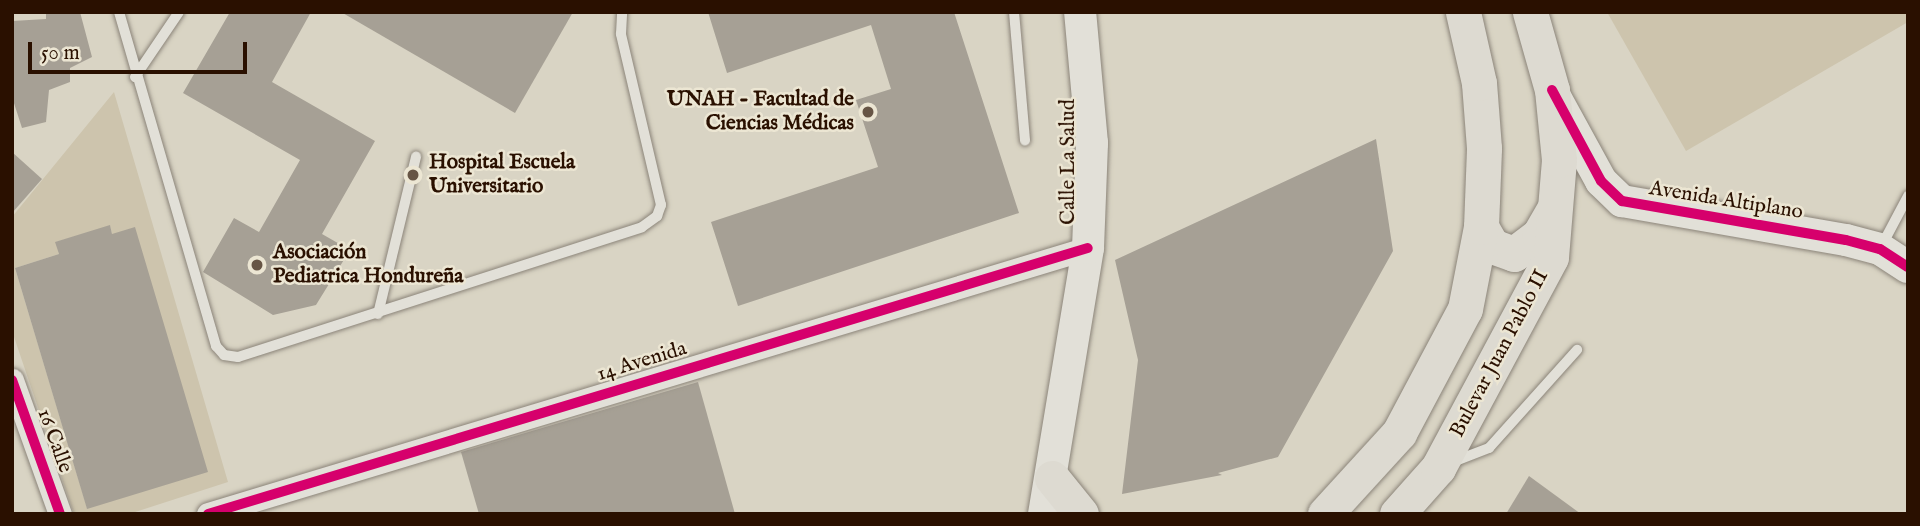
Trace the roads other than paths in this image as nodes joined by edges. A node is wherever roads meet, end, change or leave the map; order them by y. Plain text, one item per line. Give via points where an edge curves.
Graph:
1 (119, 12) edge
2 (179, 12) edge
3 (622, 12) edge
4 (1014, 12) edge
5 (1080, 12) edge
6 (1462, 12) edge
7 (1530, 12) edge
8 (135, 77) junction
9 (1552, 90) junction
10 (1025, 141) dead end
11 (416, 157) dead end
12 (1908, 196) edge
13 (1560, 199) junction
14 (1482, 227) junction
15 (1088, 248) junction
16 (1880, 249) junction
17 (1908, 267) edge
18 (378, 314) junction
19 (1577, 350) dead end
20 (12, 380) edge
21 (1438, 468) junction
22 (1052, 478) junction
23 (60, 514) edge
24 (208, 514) edge
25 (1044, 514) edge
26 (1081, 514) edge
27 (1325, 514) edge
28 (1397, 514) edge

1 - 8 lane
2 - 8 lane
3 - 18 lane via 621,34 658,189 657,216 642,227
4 - 10 lane
5 - 15 main road, Calle La Salud via 1091,143
6 - 14 main road via 1482,122
7 - 9 main road, Bulevar Juan Pablo II
8 - 18 lane via 216,346 224,355 238,357
9 - 13 main road, Bulevar Juan Pablo II
9 - 16 main road, Avenida Altiplano via 1601,181 1622,201
11 - 18 lane
12 - 16 lane
13 - 14 main road via 1539,235 1514,254 1492,246
13 - 21 main road, Bulevar Juan Pablo II via 1551,257 1541,281
14 - 27 main road via 1465,309 1406,421
15 - 22 main road, Calle La Salud
15 - 24 street, 14 Avenida
16 - 17 main road, Avenida Altiplano
19 - 21 lane via 1489,448
20 - 23 street, 16 Calle
21 - 28 main road, Bulevar Juan Pablo II
22 - 25 main road, Calle La Salud
22 - 26 main road

